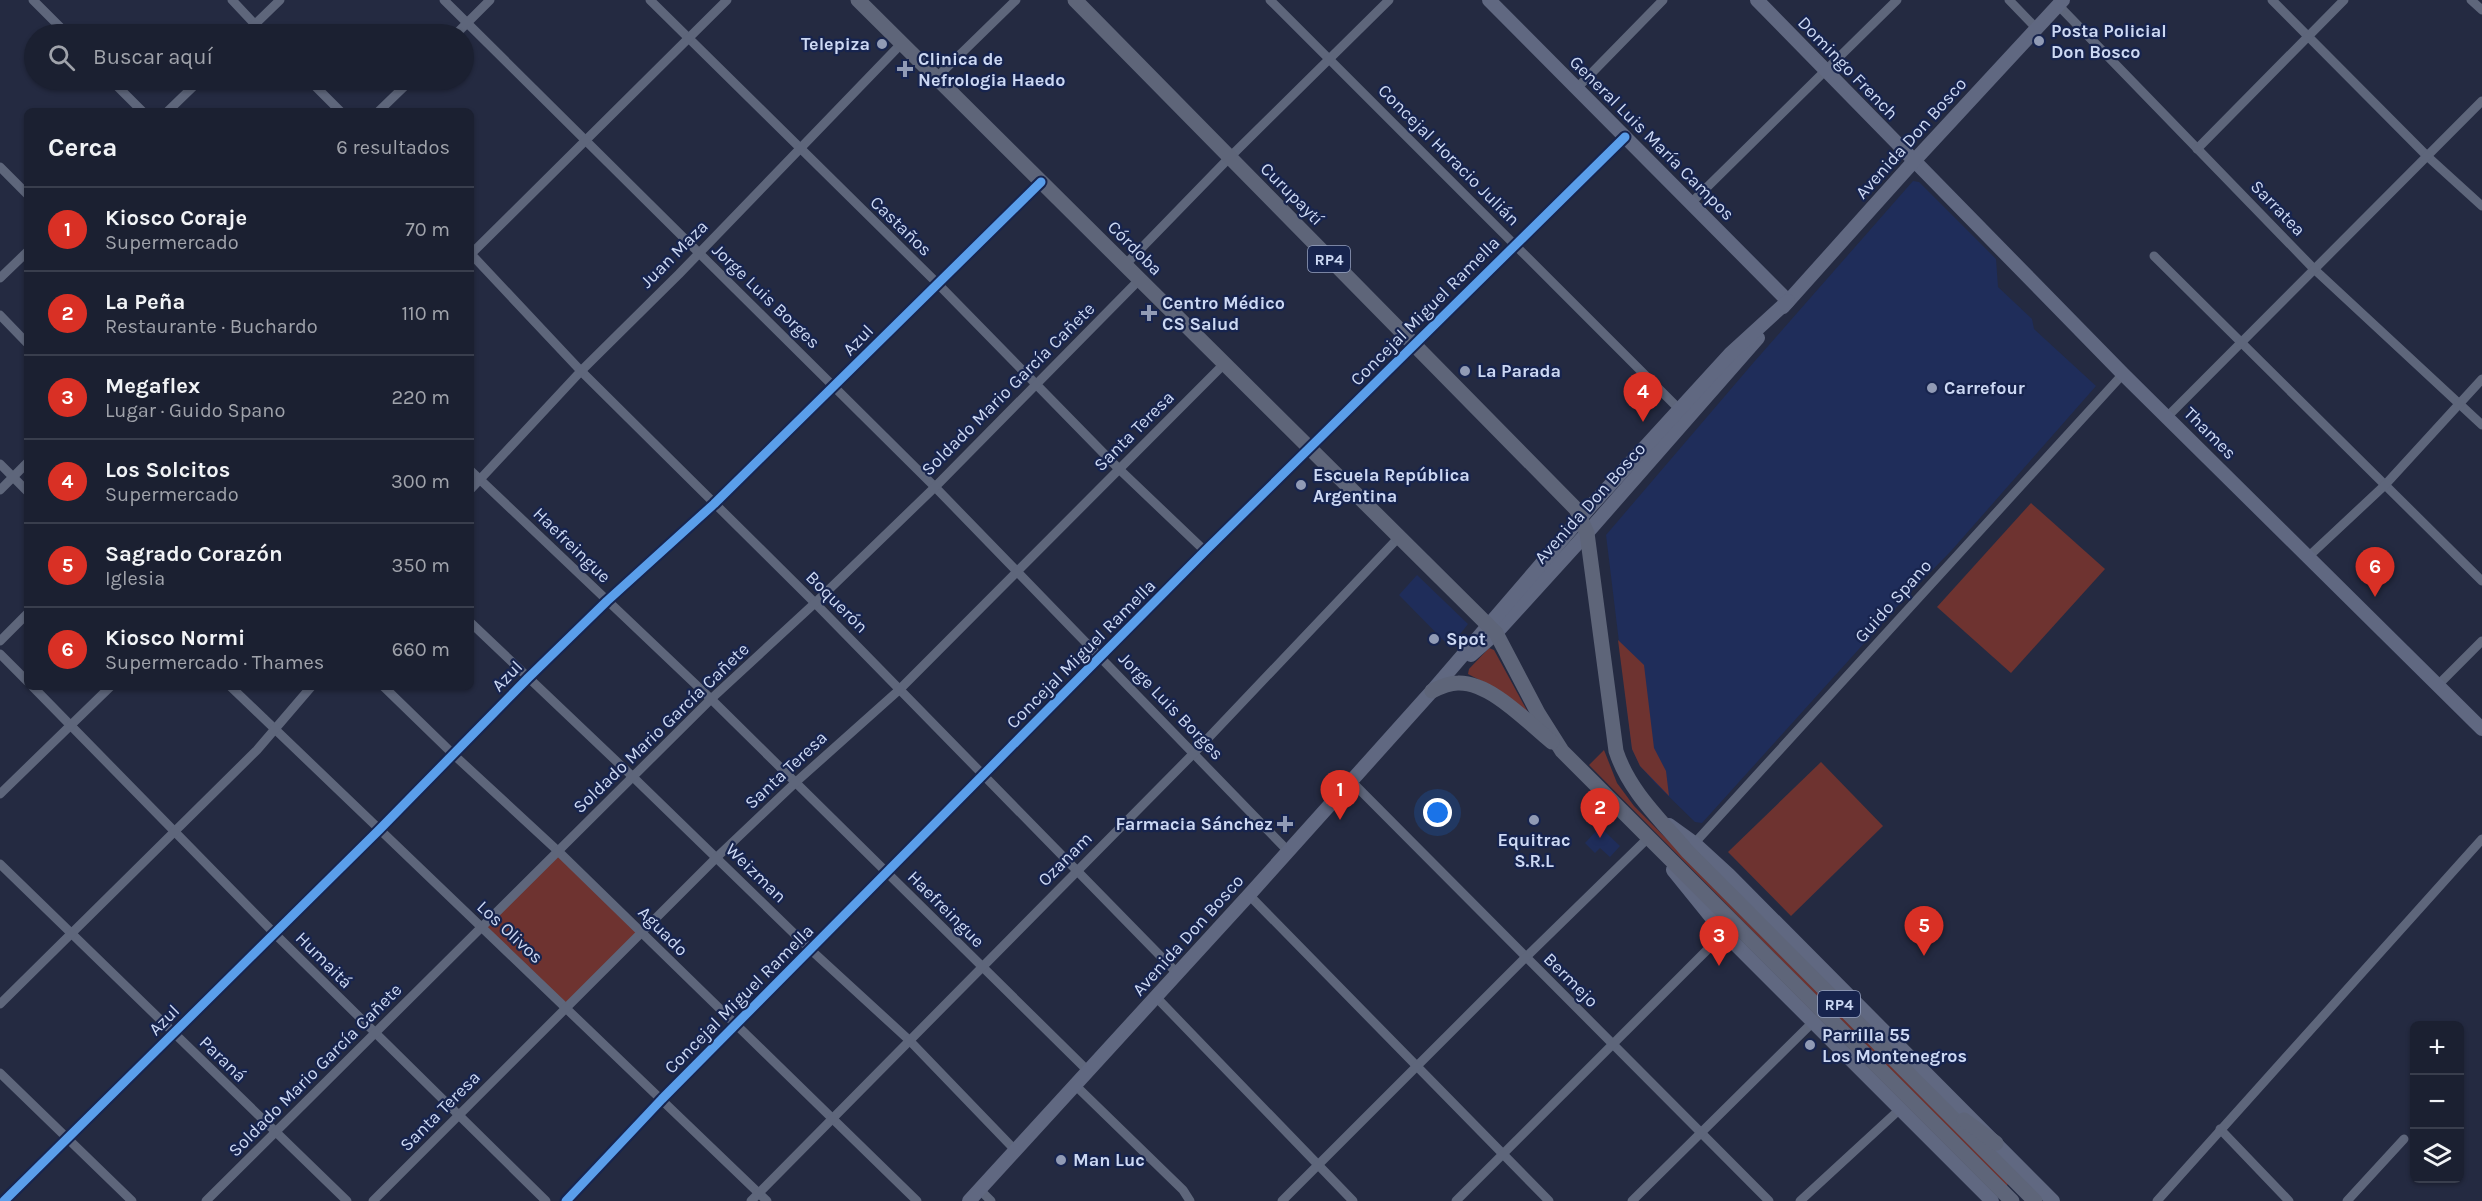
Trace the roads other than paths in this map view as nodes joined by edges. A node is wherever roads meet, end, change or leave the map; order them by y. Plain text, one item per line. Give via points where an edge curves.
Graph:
1 (33, 0) edge
2 (232, 0) edge
3 (280, 0) edge
4 (444, 0) edge
5 (490, 0) edge
6 (650, 0) edge
7 (727, 0) edge
8 (858, 0) edge
9 (1016, 0) edge
10 (1076, 0) edge
11 (1270, 0) edge
12 (1389, 0) edge
13 (1489, 0) edge
14 (1664, 0) edge
15 (1757, 0) edge
16 (1897, 0) edge
17 (2009, 0) edge
18 (2272, 0) edge
19 (2344, 0) edge
20 (2471, 0) edge
21 (2061, 2) edge
22 (2482, 10) edge
23 (57, 24) edge
24 (254, 24) edge
25 (256, 24) edge
26 (467, 24) joint
27 (2036, 28) junction
28 (474, 31) edge
29 (2308, 35) junction
30 (689, 39) junction
31 (902, 43) junction
32 (1329, 58) junction
33 (1825, 69) junction
34 (936, 78) junction
35 (1577, 88) junction
36 (121, 90) edge
37 (190, 90) edge
38 (319, 90) edge
39 (401, 90) edge
40 (2482, 101) edge
41 (139, 108) edge
42 (171, 108) edge
43 (337, 108) edge
44 (382, 108) edge
45 (1625, 137) junction
46 (584, 141) junction
47 (799, 149) junction
48 (2198, 149) junction
49 (2427, 156) junction
50 (1229, 158) junction
51 (1914, 160) junction
52 (0, 167) edge
53 (1041, 182) junction
54 (24, 191) edge
55 (1691, 203) junction
56 (2482, 206) edge
57 (1514, 244) junction
58 (474, 251) edge
59 (698, 252) junction
60 (24, 255) edge
61 (2154, 256) dead end
62 (474, 257) edge
63 (1125, 265) junction
64 (2314, 269) junction
65 (0, 279) edge
66 (1139, 280) junction
67 (937, 283) junction
68 (1788, 301) junction
69 (0, 315) edge
70 (24, 340) edge
71 (2243, 341) junction
72 (1415, 345) junction
73 (1224, 364) junction
74 (581, 371) junction
75 (2123, 374) junction
76 (2482, 379) edge
77 (1036, 384) junction
78 (836, 387) junction
79 (2458, 405) junction
80 (1680, 410) junction
81 (2167, 417) junction
82 (2482, 425) edge
83 (1310, 448) junction
84 (0, 464) edge
85 (24, 466) edge
86 (1119, 469) junction
87 (474, 474) edge
88 (13, 478) junction
89 (479, 479) junction
90 (474, 485) edge
91 (2385, 485) junction
92 (935, 487) junction
93 (24, 488) edge
94 (0, 490) edge
95 (714, 504) junction
96 (1582, 518) junction
97 (1587, 533) junction
98 (1399, 537) junction
99 (1205, 551) junction
100 (2308, 557) junction
101 (1016, 571) junction
102 (2482, 581) edge
103 (607, 601) junction
104 (815, 603) junction
105 (24, 617) edge
106 (474, 626) edge
107 (1492, 629) junction
108 (0, 641) edge
109 (2482, 641) edge
110 (0, 654) edge
111 (1102, 657) junction
112 (24, 678) edge
113 (528, 678) junction
114 (2437, 686) junction
115 (36, 690) edge
116 (107, 690) edge
117 (234, 690) edge
118 (308, 690) edge
119 (387, 690) edge
120 (899, 690) junction
121 (1432, 691) junction
122 (711, 699) junction
123 (71, 726) junction
124 (276, 729) junction
125 (2482, 729) edge
126 (1562, 751) junction
127 (1194, 753) junction
128 (454, 755) junction
129 (982, 775) junction
130 (633, 777) junction
131 (1351, 781) junction
132 (796, 782) junction
133 (0, 794) edge
134 (379, 830) junction
135 (175, 832) junction
136 (1647, 839) junction
137 (2482, 839) edge
138 (1691, 847) junction
139 (1288, 851) junction
140 (559, 852) junction
141 (716, 858) junction
142 (0, 864) edge
143 (1077, 870) junction
144 (887, 873) junction
145 (1249, 895) junction
146 (481, 929) junction
147 (640, 933) junction
148 (1724, 933) junction
149 (71, 934) junction
150 (274, 934) junction
151 (812, 951) junction
152 (1526, 957) junction
153 (981, 967) junction
154 (1178, 974) junction
155 (1156, 997) junction
156 (0, 1004) edge
157 (567, 1007) junction
158 (1818, 1017) junction
159 (735, 1025) junction
160 (173, 1034) junction
161 (376, 1034) junction
162 (909, 1040) junction
163 (1612, 1045) junction
164 (1417, 1066) junction
165 (1088, 1071) junction
166 (0, 1073) edge
167 (1075, 1085) junction
168 (1928, 1095) junction
169 (663, 1099) junction
170 (1905, 1105) junction
171 (459, 1116) junction
172 (832, 1119) junction
173 (2220, 1129) junction
174 (275, 1132) junction
175 (1701, 1135) junction
176 (68, 1139) junction
177 (2404, 1139) dead end
178 (1996, 1143) junction
179 (1015, 1150) junction
180 (1502, 1153) junction
181 (1318, 1165) junction
182 (2027, 1184) junction
183 (979, 1190) junction
184 (759, 1193) junction
185 (4, 1201) edge
186 (132, 1201) edge
187 (206, 1201) edge
188 (347, 1201) edge
189 (373, 1201) edge
190 (546, 1201) edge
191 (566, 1201) edge
192 (751, 1201) edge
193 (768, 1201) edge
194 (917, 1201) edge
195 (969, 1201) edge
196 (991, 1201) edge
197 (1190, 1201) edge
198 (1282, 1201) edge
199 (1353, 1201) edge
200 (1456, 1201) edge
201 (1549, 1201) edge
202 (1632, 1201) edge
203 (1769, 1201) edge
204 (1800, 1201) edge
205 (1992, 1201) edge
206 (2011, 1201) edge
207 (2035, 1201) edge
208 (2053, 1201) edge
209 (2157, 1201) edge
210 (2289, 1201) edge
211 (2347, 1201) edge

1 - 23 street
2 - 24 street
3 - 25 street
4 - 26 street, Jorge Luis Borges
5 - 26 street
6 - 30 street, Castaños
7 - 30 street
8 - 31 main road, Córdoba / RP4
9 - 34 street
10 - 50 main road, Curupaytí / RP4
11 - 32 street, Concejal Horacio Julián
12 - 32 street
13 - 35 main road, General Luis María Campos
14 - 35 street
15 - 33 main road, Domingo French
16 - 33 street
17 - 27 street
18 - 29 street
19 - 29 street
20 - 22 street
21 - 27 main road, Avenida Don Bosco
21 - 48 street, Sarratea
27 - 51 main road, Avenida Don Bosco
28 - 46 street, Jorge Luis Borges
29 - 48 street
29 - 49 street
30 - 46 street
30 - 47 street, Castaños
31 - 34 main road, Córdoba / RP4
31 - 47 street, Juan Maza
32 - 50 street
32 - 57 street, Concejal Horacio Julián
33 - 51 main road, Domingo French
33 - 55 street
34 - 53 main road, Córdoba / RP4
35 - 45 main road, General Luis María Campos
36 - 41 street
37 - 42 street
38 - 43 street
39 - 44 street
40 - 49 street
45 - 55 main road, General Luis María Campos
45 - 57 street, Concejal Miguel Ramella
46 - 58 street
46 - 59 street, Jorge Luis Borges
47 - 59 street, Juan Maza
47 - 67 street, Castaños
48 - 64 street, Sarratea
49 - 56 street
49 - 64 street
50 - 63 street
50 - 72 main road, Curupaytí / RP4
51 - 68 main road, Avenida Don Bosco
51 - 75 main road, Thames
52 - 54 street
53 - 63 main road, Córdoba / RP4
53 - 67 street, Azul
55 - 68 main road, General Luis María Campos
57 - 72 street, Concejal Miguel Ramella
57 - 80 street, Concejal Horacio Julián
59 - 74 street, Juan Maza
59 - 78 street, Jorge Luis Borges
60 - 65 street
61 - 71 street
62 - 74 street, Boquerón
63 - 66 main road, Córdoba / RP4
64 - 71 street
64 - 79 street, Sarratea
66 - 73 main road, Córdoba / RP4
66 - 77 street, Soldado Mario García Cañete
67 - 77 street, Castaños
67 - 78 street, Azul
68 - 80 main road, Avenida Don Bosco via 1730,354
68 - 97 main road, Avenida Don Bosco
69 - 70 street
71 - 81 street
71 - 91 street
72 - 83 street, Concejal Miguel Ramella
72 - 96 main road, Curupaytí / RP4 via 1568,499
73 - 83 main road, Córdoba / RP4
73 - 86 street, Santa Teresa
74 - 89 street, Juan Maza
74 - 95 street, Boquerón
75 - 81 main road, Thames
75 - 138 street, Guido Spano
76 - 79 street
77 - 86 street, Castaños
77 - 92 street, Soldado Mario García Cañete
78 - 92 street, Jorge Luis Borges
78 - 95 street, Azul
79 - 82 street, Sarratea
79 - 91 street
80 - 96 main road, Avenida Don Bosco
81 - 100 main road, Thames
83 - 98 main road, Córdoba / RP4
83 - 99 street, Concejal Miguel Ramella
84 - 88 street
85 - 88 street
86 - 99 street, Castaños
86 - 101 street, Santa Teresa
87 - 89 street, Haefreingue
88 - 93 street
88 - 94 street
89 - 90 street, Juan Maza
89 - 103 street, Haefreingue
91 - 100 street
91 - 102 street
92 - 101 street, Jorge Luis Borges
92 - 104 street, Soldado Mario García Cañete
95 - 103 street, Azul
95 - 104 street, Boquerón
96 - 97 main road, RP4
96 - 107 main road, Avenida Don Bosco
97 - 107 main road, Avenida Don Bosco
97 - 138 main road, RP4 via 1616,751 1634,790
98 - 107 main road, Córdoba / RP4
98 - 127 street, Ozanam
99 - 111 street, Concejal Miguel Ramella
100 - 114 main road, Thames
101 - 111 street, Jorge Luis Borges
101 - 120 street, Santa Teresa
103 - 113 street, Azul
103 - 122 street, Haefreingue
104 - 120 street, Boquerón
104 - 122 street, Soldado Mario García Cañete
105 - 108 street
106 - 113 street, Weizman
107 - 121 main road, Avenida Don Bosco
107 - 126 main road, RP4
109 - 114 street
110 - 112 street
111 - 127 street, Jorge Luis Borges
111 - 129 street, Concejal Miguel Ramella
113 - 128 street, Azul
113 - 130 street, Weizman
114 - 125 main road, Thames
115 - 123 street, Humaitá
116 - 123 street
117 - 124 street, Los Olivos
118 - 124 street
119 - 128 street, Aguado
120 - 129 street, Boquerón
120 - 132 street, Santa Teresa
121 - 126 main road via 1458,683 1481,688
121 - 131 main road, Avenida Don Bosco
122 - 130 street, Soldado Mario García Cañete
122 - 132 street, Haefreingue
123 - 133 street
123 - 135 street, Humaitá
124 - 134 street, Los Olivos
124 - 135 street
126 - 136 main road, RP4
127 - 139 street, Jorge Luis Borges
127 - 143 street, Ozanam
128 - 134 street, Azul
128 - 140 street, Aguado
129 - 143 street, Boquerón
129 - 144 street, Concejal Miguel Ramella
130 - 140 street, Soldado Mario García Cañete
130 - 141 street, Weizman
131 - 139 main road, Avenida Don Bosco
131 - 152 street, Bermejo
132 - 141 street, Santa Teresa
132 - 144 street, Haefreingue
134 - 146 street, Los Olivos
134 - 150 street, Azul
135 - 149 street
135 - 150 street, Humaitá
136 - 148 main road
136 - 152 street
136 - 158 main road, RP4
137 - 173 street
138 - 168 main road, RP4
138 - 178 main road via 1730,875
139 - 145 main road, Avenida Don Bosco
140 - 146 street, Soldado Mario García Cañete
140 - 147 street, Aguado
141 - 147 street, Santa Teresa
141 - 151 street, Weizman
142 - 149 street, Paraná
143 - 153 street, Ozanam
143 - 154 street, Boquerón
144 - 151 street, Concejal Miguel Ramella
144 - 153 street, Haefreingue
145 - 154 main road, Avenida Don Bosco
145 - 164 street
146 - 157 street, Los Olivos
146 - 161 street, Soldado Mario García Cañete
147 - 157 street, Santa Teresa
147 - 159 street, Aguado
148 - 158 main road
148 - 163 street
149 - 156 street
149 - 160 street, Paraná
150 - 160 street, Azul
150 - 161 street, Humaitá
151 - 159 street, Concejal Miguel Ramella
151 - 162 street, Weizman
152 - 163 street, Bermejo
152 - 164 street
153 - 162 street, Ozanam
153 - 165 street, Haefreingue
154 - 155 main road, Avenida Don Bosco
155 - 165 main road, Avenida Don Bosco
155 - 181 street
157 - 169 street, Los Olivos
157 - 171 street, Santa Teresa
158 - 170 main road, RP4
158 - 175 street
159 - 169 street, Concejal Miguel Ramella
159 - 172 street, Aguado
160 - 174 street, Paraná
160 - 176 street, Azul
161 - 171 street, Humaitá
161 - 174 street, Soldado Mario García Cañete
162 - 172 street, Ozanam
162 - 179 street, Weizman
163 - 175 street, Bermejo
163 - 180 street
164 - 180 street
164 - 181 street
165 - 167 main road, Avenida Don Bosco
166 - 176 street
167 - 179 main road, Avenida Don Bosco
167 - 197 street
168 - 178 main road
168 - 182 main road, RP4
169 - 184 street, Los Olivos
169 - 191 street, Concejal Miguel Ramella
170 - 204 street
170 - 205 main road
170 - 206 main road, RP4
171 - 189 street, Santa Teresa
171 - 190 street, Humaitá
172 - 184 street, Ozanam
172 - 194 street, Aguado
173 - 209 street
173 - 210 street
174 - 187 street, Soldado Mario García Cañete
174 - 188 street, Paraná
175 - 202 street
175 - 203 street, Bermejo
176 - 185 street, Azul
176 - 186 street
177 - 211 street
178 - 182 main road
179 - 183 main road, Avenida Don Bosco
180 - 200 street
180 - 201 street
181 - 198 street
181 - 199 street
182 - 206 street
182 - 207 main road, RP4
182 - 208 main road
183 - 195 main road, Avenida Don Bosco
183 - 196 street
184 - 192 street, Ozanam
184 - 193 street, Los Olivos

